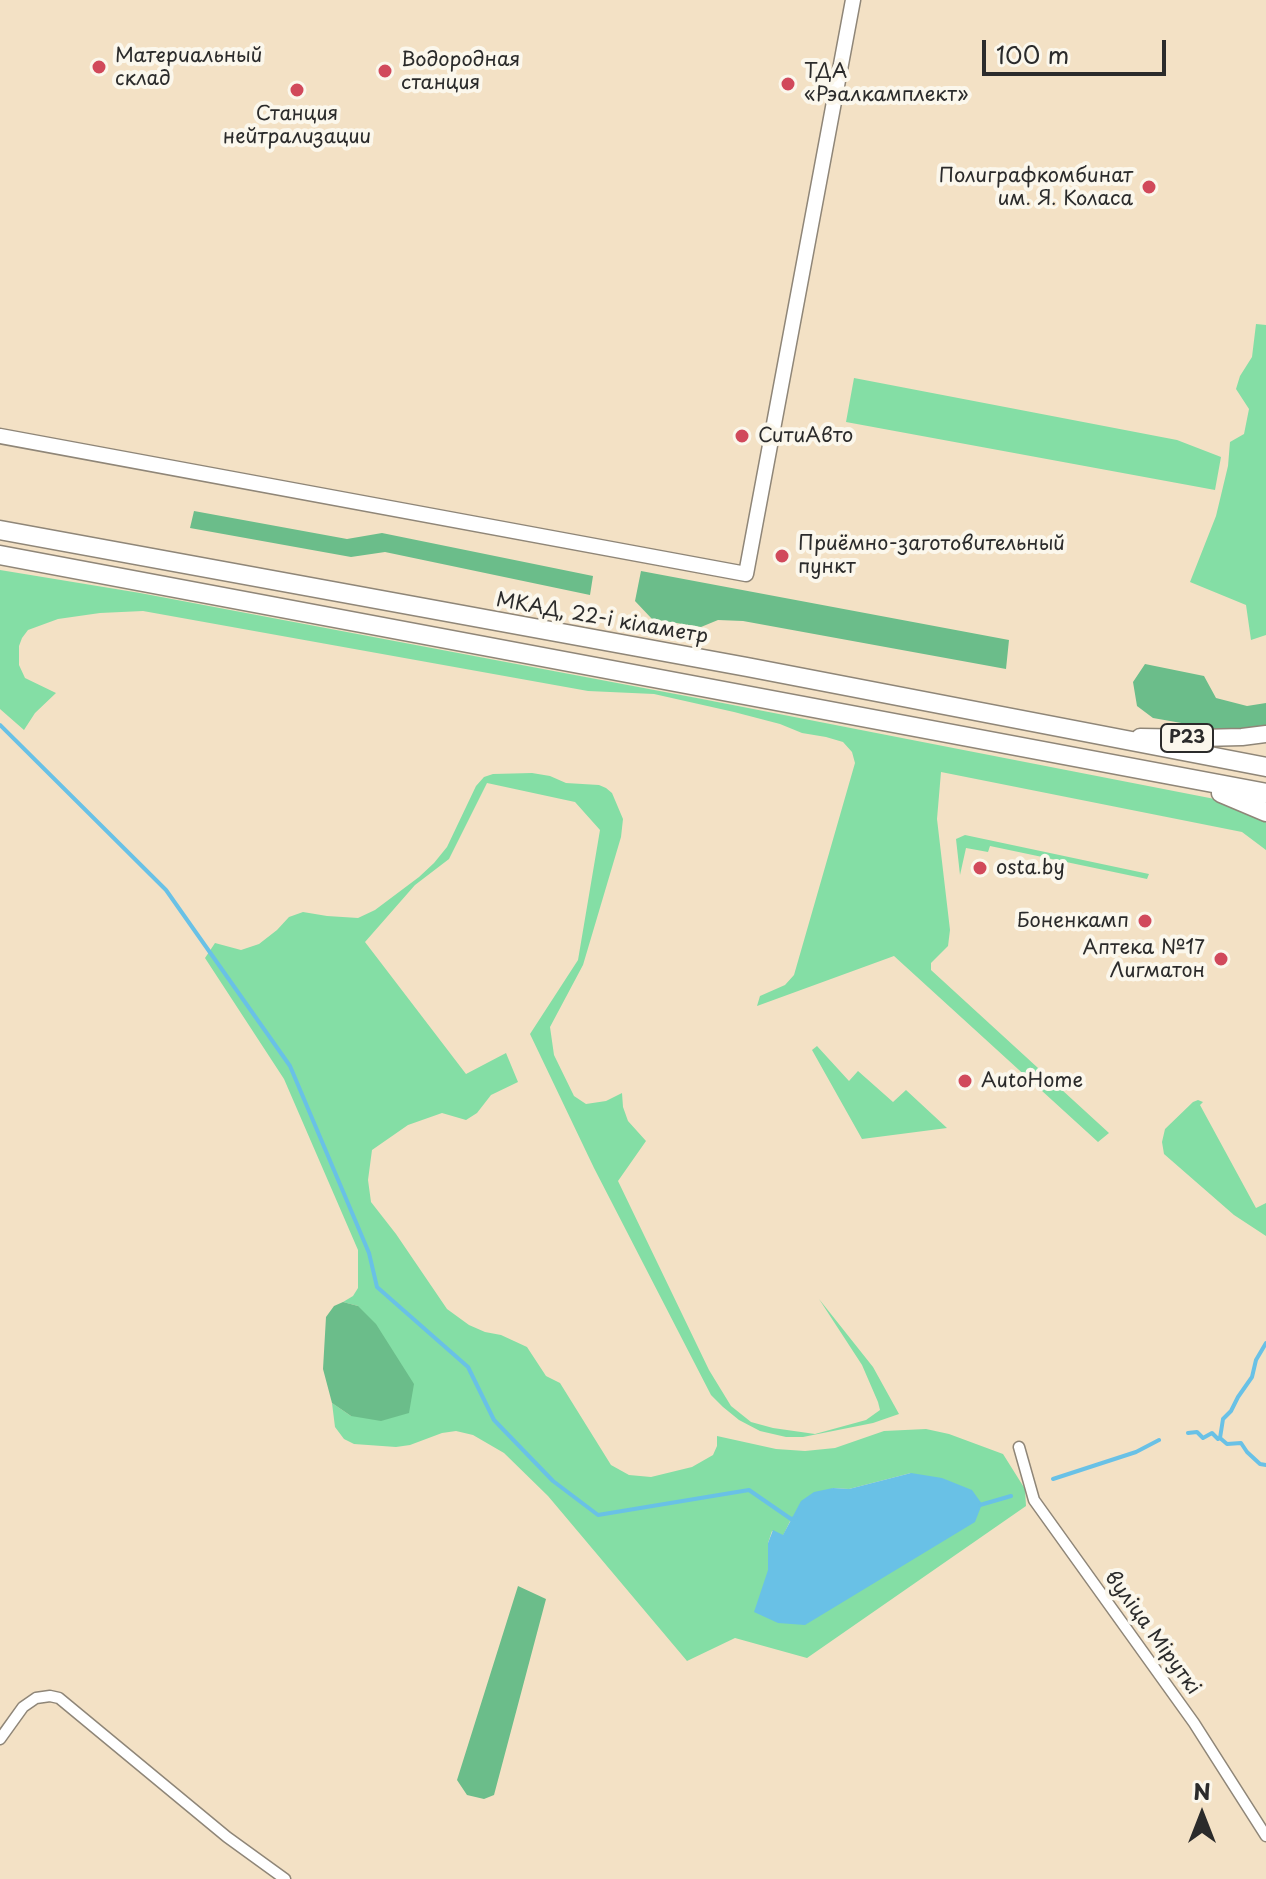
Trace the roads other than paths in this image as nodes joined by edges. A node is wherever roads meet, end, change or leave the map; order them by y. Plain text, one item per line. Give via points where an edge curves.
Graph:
1 (853, 0) edge
2 (0, 436) edge
3 (0, 530) edge
4 (0, 555) edge
5 (1266, 734) edge
6 (1107, 736) junction
7 (1266, 767) edge
8 (1170, 774) junction
9 (1266, 793) edge
10 (1266, 812) edge
11 (1019, 1447) dead end
12 (0, 1739) edge
13 (1266, 1836) edge
14 (285, 1879) edge

1 - 2 street via 746,574
3 - 6 highway, МКАД, 22-і кіламетр
4 - 8 highway
5 - 6 main road, Р23
6 - 7 highway, МКАД, 22-і кіламетр
8 - 9 highway
8 - 10 highway, Р23
11 - 13 street, вуліца Міруткі via 1034,1500 1194,1723
12 - 14 street via 23,1707 36,1698 59,1698

